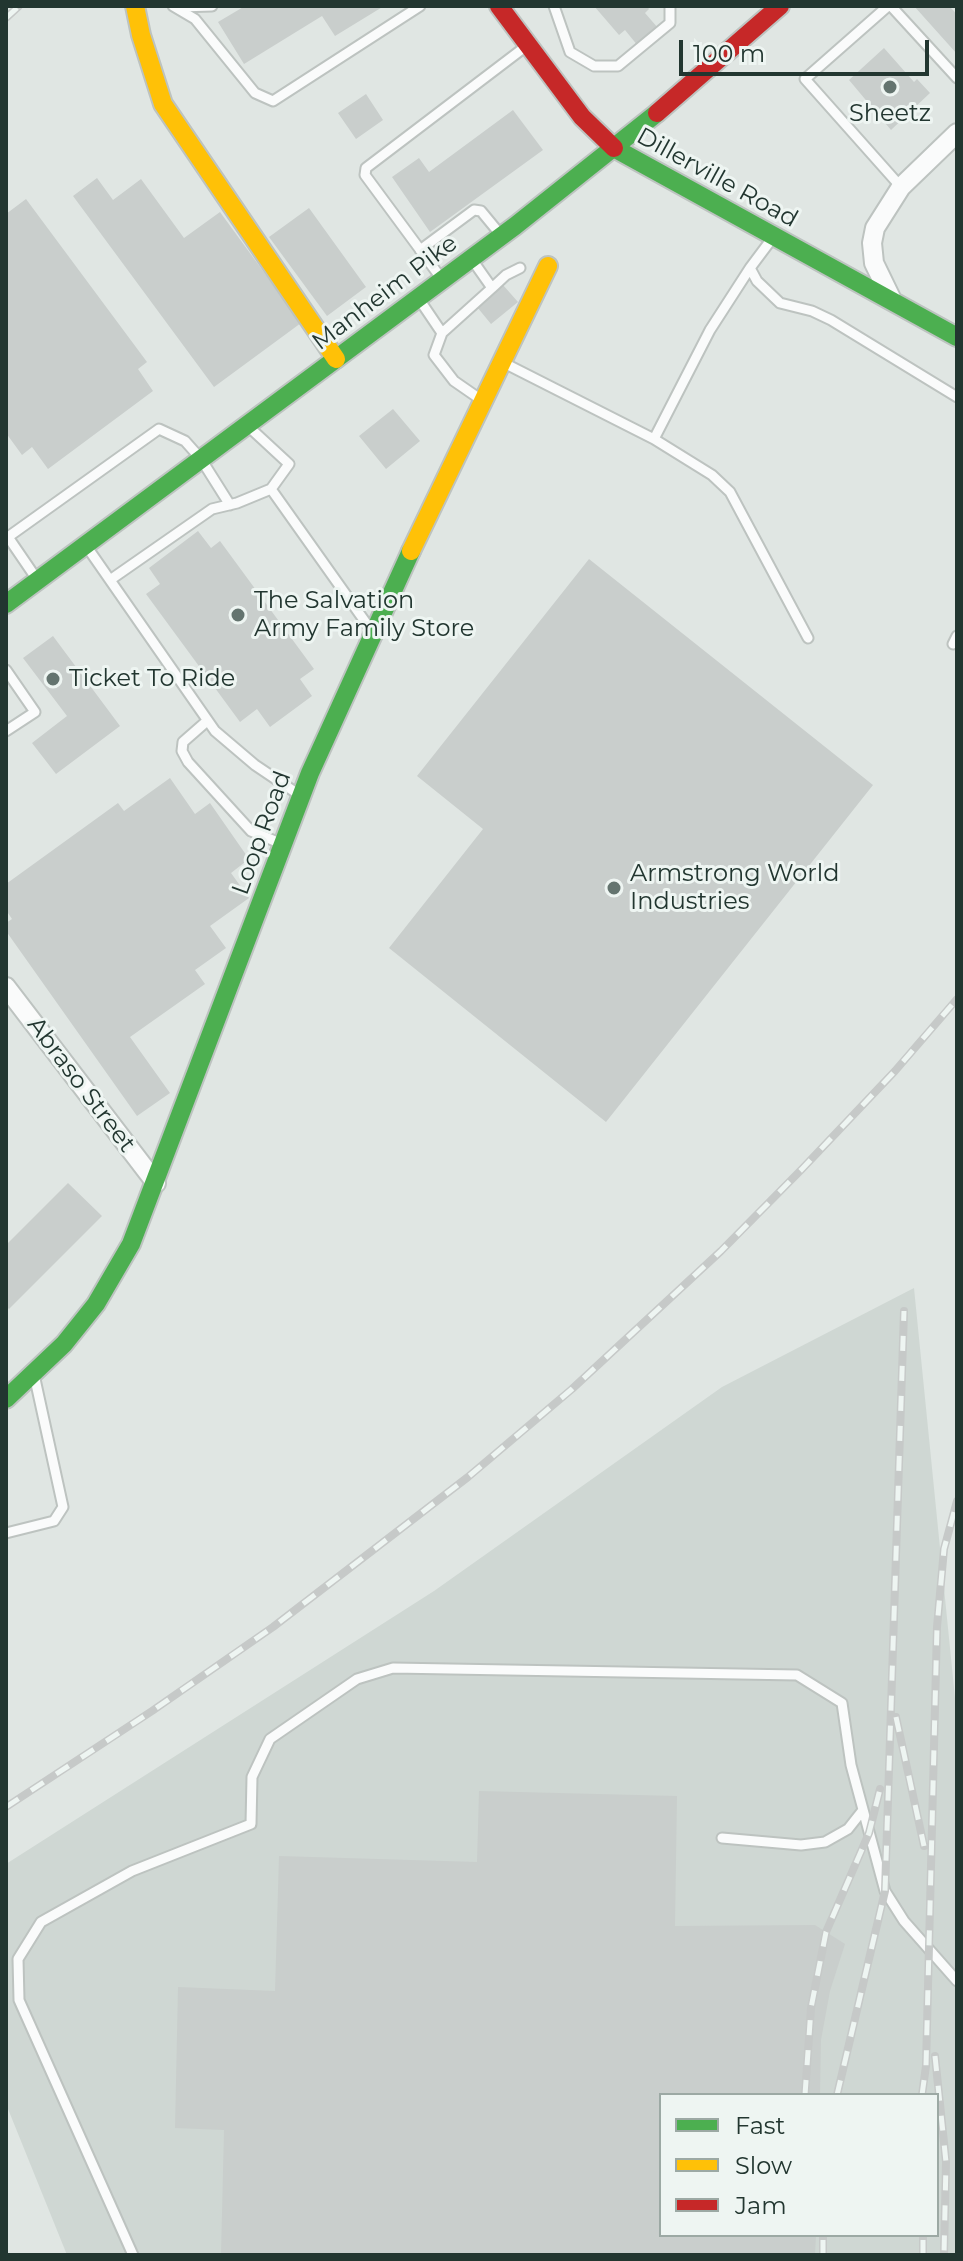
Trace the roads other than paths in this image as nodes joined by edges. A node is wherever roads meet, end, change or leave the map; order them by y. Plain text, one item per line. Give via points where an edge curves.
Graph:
1 (135, 6) edge
2 (212, 6) edge
3 (420, 6) edge
4 (499, 6) edge
5 (554, 6) edge
6 (670, 6) edge
7 (780, 6) edge
8 (889, 6) edge
9 (174, 7) edge
10 (528, 45) junction
11 (957, 78) edge
12 (957, 133) edge
13 (614, 148) junction
14 (901, 187) junction
15 (502, 236) junction
16 (773, 237) junction
17 (420, 250) junction
18 (471, 259) junction
19 (548, 266) dead end
20 (520, 268) dead end
21 (750, 268) junction
22 (443, 280) junction
23 (492, 288) junction
24 (419, 298) junction
25 (894, 303) junction
26 (442, 333) junction
27 (957, 337) edge
28 (336, 359) junction
29 (502, 362) junction
30 (957, 397) edge
31 (483, 401) junction
32 (247, 425) junction
33 (654, 439) junction
34 (201, 459) junction
35 (271, 489) junction
36 (230, 505) junction
37 (7, 535) edge
38 (86, 545) junction
39 (110, 580) junction
40 (38, 581) junction
41 (6, 604) edge
42 (372, 632) junction
43 (808, 638) dead end
44 (6, 670) edge
45 (207, 721) junction
46 (6, 731) edge
47 (301, 796) junction
48 (284, 845) junction
49 (6, 987) edge
50 (156, 1183) junction
51 (34, 1375) junction
52 (6, 1399) edge
53 (6, 1533) edge
54 (863, 1810) junction
55 (722, 1838) dead end
56 (957, 1981) edge
57 (133, 2255) edge

1 - 28 street via 163,104
2 - 9 lane
3 - 9 lane via 273,101 255,93 195,19
4 - 10 street, Dillerville Road
5 - 6 lane via 570,52 594,66 618,66 670,23
7 - 13 street, Manheim Pike
8 - 11 lane
8 - 14 lane via 805,79
10 - 13 street, Dillerville Road via 582,117
10 - 17 lane via 366,168 365,175
12 - 14 street
13 - 15 street, Manheim Pike
13 - 16 street, Dillerville Road
14 - 25 street via 873,236 874,263
15 - 17 lane via 481,211 474,210
15 - 18 street, Manheim Pike
16 - 21 lane
16 - 25 street, Dillerville Road
17 - 22 lane
18 - 22 street, Manheim Pike
18 - 23 lane
19 - 29 street, Loop Road
20 - 23 lane
21 - 30 lane via 780,303 831,320
21 - 33 lane via 710,330
22 - 24 street, Manheim Pike
23 - 26 lane
24 - 26 lane
24 - 28 street, Manheim Pike
25 - 27 street, Dillerville Road
26 - 31 lane via 434,355 454,381
28 - 32 street, Manheim Pike
29 - 31 street, Loop Road
29 - 33 lane
31 - 42 street, Loop Road
32 - 34 street, Manheim Pike
32 - 35 lane via 289,464
33 - 43 lane via 730,492
34 - 36 lane
34 - 37 lane via 185,441 159,429
34 - 38 street, Manheim Pike
35 - 36 lane
35 - 42 lane
36 - 39 lane via 212,509
37 - 40 lane
38 - 39 lane
38 - 40 street, Manheim Pike
39 - 45 lane
40 - 41 street, Manheim Pike
42 - 47 street, Loop Road
44 - 46 lane via 35,712
45 - 47 lane via 255,765
45 - 48 lane via 183,742 188,762 251,831
47 - 48 street, Loop Road
48 - 50 street, Loop Road
49 - 50 street, Abraso Street
50 - 51 street, Loop Road via 131,1244 96,1304
51 - 52 street, Loop Road
51 - 53 lane via 63,1507 54,1521
54 - 55 lane via 848,1829 825,1842
54 - 56 lane via 885,1891
54 - 57 lane via 842,1703 797,1675 393,1668 357,1679 270,1739 252,1777 251,1824 132,1871 41,1922 18,1959 19,2000

